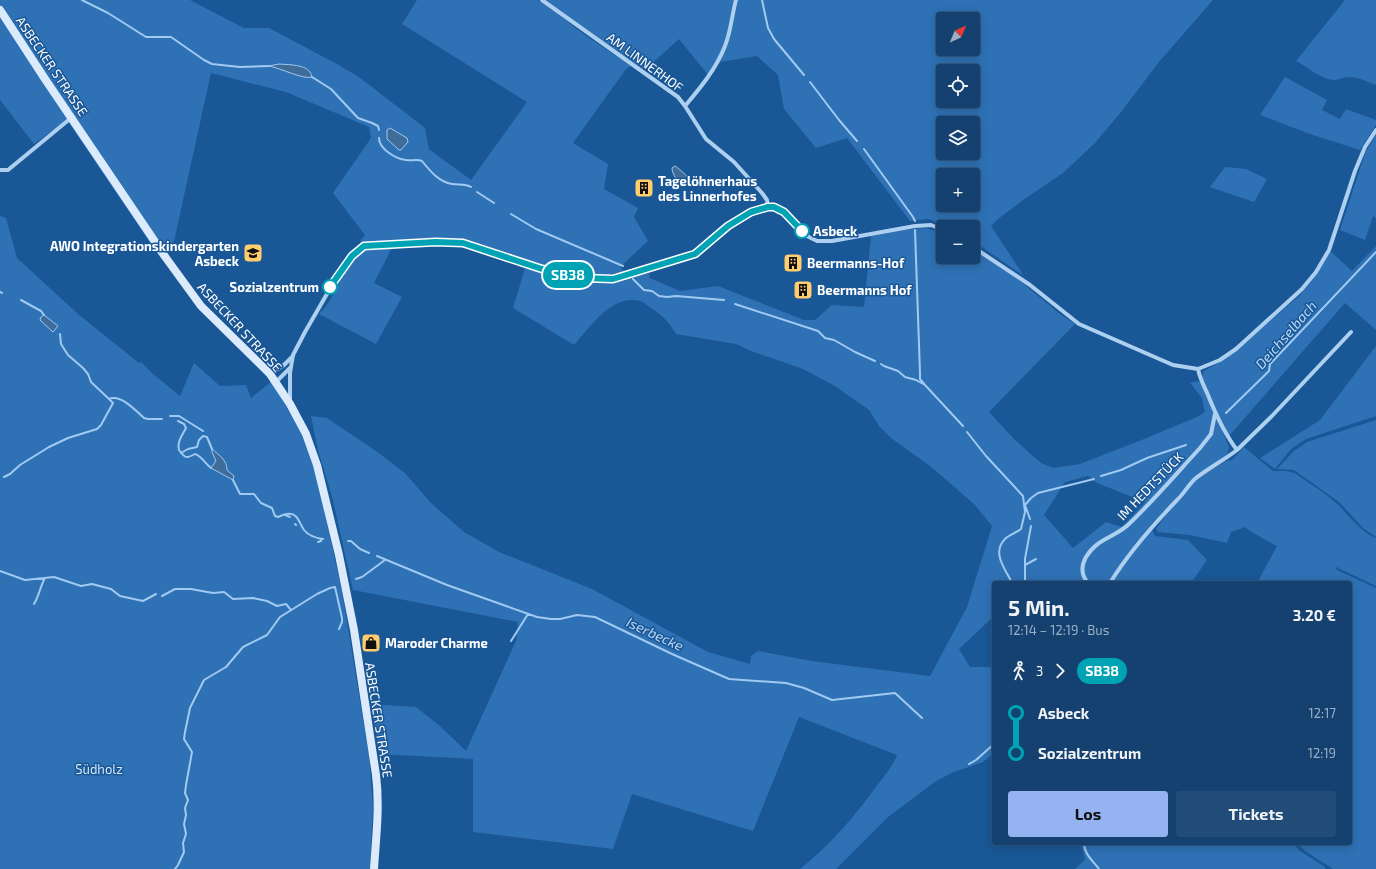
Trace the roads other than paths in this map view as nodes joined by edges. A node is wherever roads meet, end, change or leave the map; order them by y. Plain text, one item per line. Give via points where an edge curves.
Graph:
1 (542, 0) edge
2 (736, 0) edge
3 (0, 10) edge
4 (685, 106) junction
5 (72, 117) junction
6 (1376, 130) edge
7 (0, 170) edge
8 (768, 207) junction
9 (936, 227) edge
10 (980, 252) edge
11 (1351, 332) dead end
12 (293, 356) junction
13 (291, 367) junction
14 (1198, 369) junction
15 (270, 374) junction
16 (276, 382) junction
17 (290, 404) junction
18 (1215, 414) junction
19 (1237, 450) junction
20 (1086, 581) edge
21 (1111, 581) edge
22 (374, 869) edge

1 - 4 street, AM LINNERHOF via 678,97
2 - 4 street via 726,45 718,62 706,82
3 - 5 main road, ASBECKER STRASSE
4 - 8 street, AM LINNERHOF via 706,139 734,162 762,193
5 - 7 street via 8,170
5 - 15 main road, ASBECKER STRASSE via 201,306
6 - 14 street via 1365,147 1329,250 1316,272 1302,290 1236,349 1220,360
8 - 9 street via 784,212 807,236 817,242 915,226
8 - 12 street via 751,212 728,226 695,254 613,279 583,278 542,269 463,243 364,246 352,256 335,280
10 - 14 street via 1030,285 1079,324 1173,366
11 - 19 street
12 - 13 street
12 - 15 street
13 - 16 street
13 - 17 street
14 - 18 street
15 - 16 main road, ASBECKER STRASSE
16 - 17 main road, ASBECKER STRASSE
17 - 22 main road, ASBECKER STRASSE via 306,434 317,465 354,630 378,794
18 - 19 street
18 - 20 street, IM HEDTSTÜCK via 1211,434 1200,448 1128,525 1092,549 1086,558 1082,574
19 - 21 street via 1189,485 1180,498 1159,518

